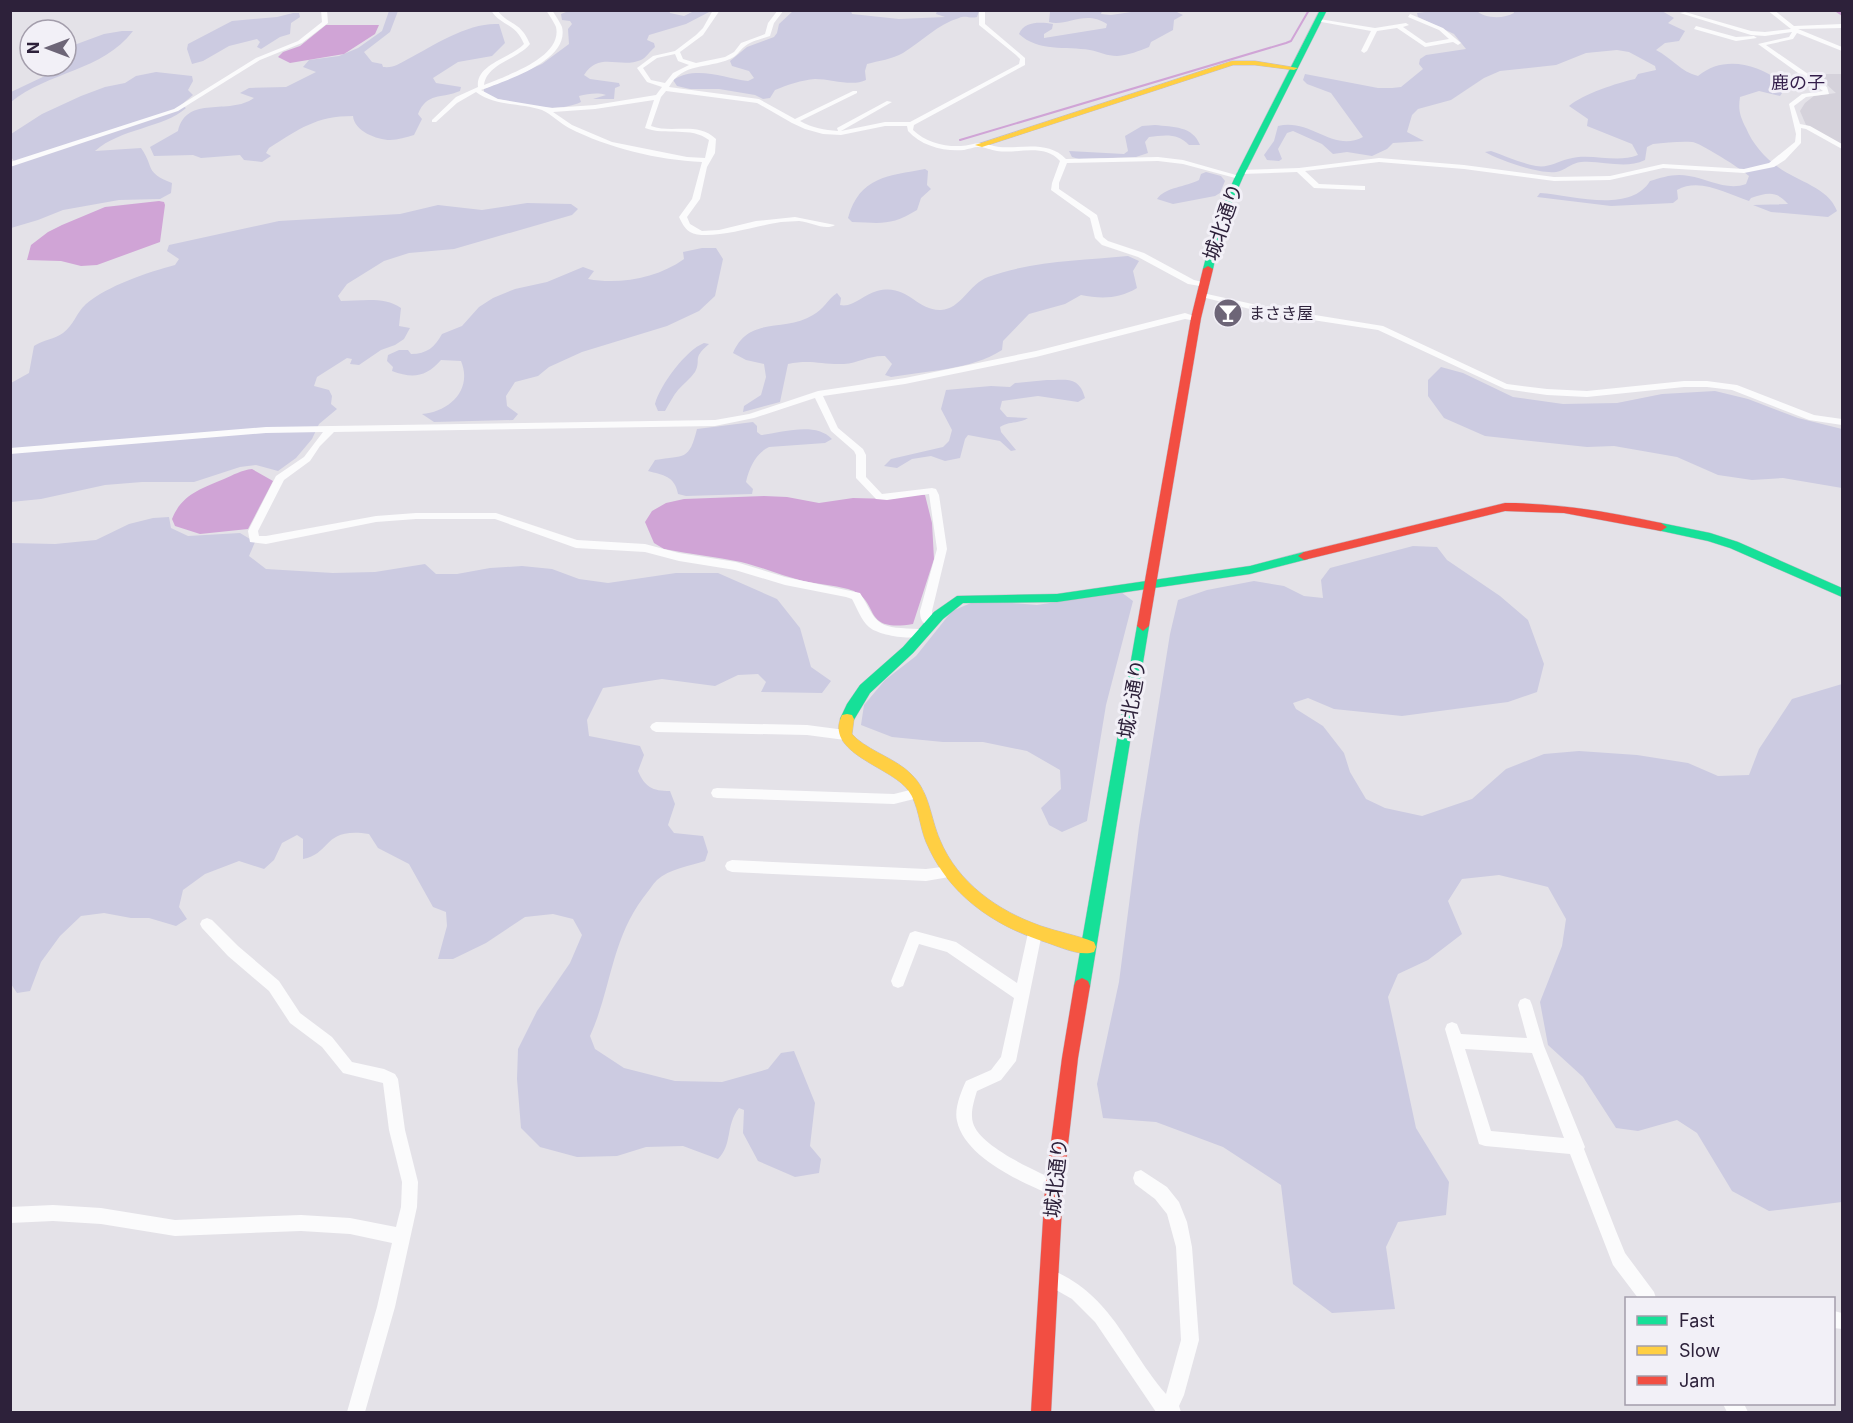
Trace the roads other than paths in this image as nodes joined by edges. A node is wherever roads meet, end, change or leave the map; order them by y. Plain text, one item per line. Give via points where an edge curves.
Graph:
1 (324, 10) edge
2 (494, 10) edge
3 (549, 10) edge
4 (717, 10) edge
5 (781, 10) edge
6 (982, 10) edge
7 (1770, 10) edge
8 (1683, 13) dead end
9 (1321, 16) edge
10 (1410, 16) dead end
11 (1422, 22) junction
12 (1842, 26) edge
13 (1399, 27) junction
14 (1696, 28) dead end
15 (1795, 28) junction
16 (1375, 30) junction
17 (1761, 34) junction
18 (1829, 42) junction
19 (1842, 42) edge
20 (1842, 49) edge
21 (1364, 51) dead end
22 (677, 52) junction
23 (695, 65) junction
24 (1294, 68) junction
25 (667, 87) junction
26 (480, 88) junction
27 (855, 92) dead end
28 (658, 96) junction
29 (889, 102) dead end
30 (546, 110) junction
31 (434, 121) dead end
32 (794, 122) junction
33 (911, 124) junction
34 (1796, 125) junction
35 (833, 133) junction
36 (980, 145) junction
37 (1842, 147) edge
38 (706, 160) junction
39 (1064, 161) junction
40 (10, 165) edge
41 (1299, 170) junction
42 (1240, 174) junction
43 (1362, 188) dead end
44 (831, 225) dead end
45 (1202, 290) junction
46 (1196, 318) junction
47 (818, 394) junction
48 (1842, 422) edge
49 (332, 428) junction
50 (10, 450) edge
51 (1151, 586) junction
52 (1842, 593) edge
53 (925, 627) junction
54 (656, 727) dead end
55 (845, 735) junction
56 (717, 793) dead end
57 (918, 793) junction
58 (732, 866) dead end
59 (950, 872) junction
60 (207, 924) dead end
61 (1035, 933) junction
62 (1088, 947) junction
63 (898, 981) dead end
64 (1021, 994) junction
65 (1525, 1005) dead end
66 (1537, 1046) junction
67 (1577, 1148) junction
68 (1141, 1178) dead end
69 (1054, 1188) junction
70 (10, 1215) edge
71 (403, 1237) junction
72 (1048, 1276) junction
73 (1647, 1297) edge
74 (1168, 1411) edge
75 (356, 1413) edge
76 (1041, 1413) edge

1 - 40 street via 325,23 306,39 258,59 176,110
2 - 26 street via 497,16 515,23 527,44 484,72
3 - 26 street via 561,32 555,48 535,65
4 - 22 street via 703,33
5 - 23 street via 768,35 743,44 727,58
6 - 33 street via 982,25 1023,59 1022,65
7 - 15 street
8 - 17 street
9 - 16 street
9 - 24 street, 城北通り
10 - 11 street
11 - 13 street
11 - 13 street via 1447,33 1457,43 1425,45
12 - 15 street
13 - 16 street
14 - 17 street via 1736,39 1758,38
15 - 17 street
15 - 18 street
15 - 34 street via 1791,38 1761,44 1827,91 1804,94 1791,105
16 - 21 street
18 - 19 street
18 - 20 street
22 - 23 street via 680,60
22 - 25 street via 655,57 640,68 649,81
23 - 25 street via 675,74
24 - 36 street via 1232,63
24 - 42 street, 城北通り
25 - 28 street
25 - 32 street via 759,101
26 - 30 street via 488,98 497,101
26 - 31 street via 458,99
27 - 32 street
28 - 30 street via 582,109
28 - 38 street via 647,127 710,135 713,148
29 - 35 street
30 - 38 street via 610,144
32 - 35 street
33 - 35 street
33 - 36 street via 913,134 931,143 962,148
34 - 37 street via 1808,127
34 - 41 street via 1798,143 1782,159 1744,171 1662,166 1610,178 1554,179 1379,160
36 - 39 street via 1045,150 1058,154
38 - 44 street via 696,199 683,217 698,231 719,234 748,225 802,219
39 - 42 street via 1158,159
39 - 45 street via 1056,190 1094,217 1099,238 1141,255
41 - 42 street
41 - 43 street via 1317,186
42 - 45 street, 城北通り via 1213,243
45 - 46 street, 城北通り
45 - 48 street via 1266,310 1380,328 1515,388 1587,394 1707,384 1734,387 1812,418
46 - 47 street via 1173,319 962,369
46 - 51 street, 城北通り
47 - 49 street via 751,416 715,423
47 - 53 street via 834,429 858,449 861,478 880,497 927,491 934,495 942,549
49 - 50 street
49 - 53 street via 307,459 280,478 254,538 266,540 376,519 495,516 576,544 645,548 847,593 856,596 869,621 887,631
51 - 52 street via 1250,570 1469,514 1529,506 1606,515 1710,537
51 - 53 street via 1056,598 961,599
51 - 62 street, 城北通り
53 - 55 street via 909,649 859,696 846,723
54 - 55 street via 807,730
55 - 57 street via 858,749 900,771
56 - 57 street via 894,799
57 - 59 street via 933,841
58 - 59 street via 926,875
59 - 61 street via 979,905 1008,923
60 - 71 street via 274,986 295,1018 327,1042 348,1068 390,1079 410,1182
61 - 62 street
61 - 64 street
62 - 69 street, 城北通り
63 - 64 street via 915,937 951,947
64 - 69 street via 1008,1061 996,1075 971,1086 965,1123 975,1141
65 - 66 street
66 - 67 street
66 - 67 street via 1454,1035 1485,1138
67 - 73 street via 1619,1259
68 - 74 street via 1173,1208 1184,1246 1190,1340
69 - 72 street, 城北通り
70 - 71 street via 100,1216 175,1228 301,1223 350,1226
71 - 75 street
72 - 74 street via 1066,1283 1089,1301
72 - 76 street, 城北通り

